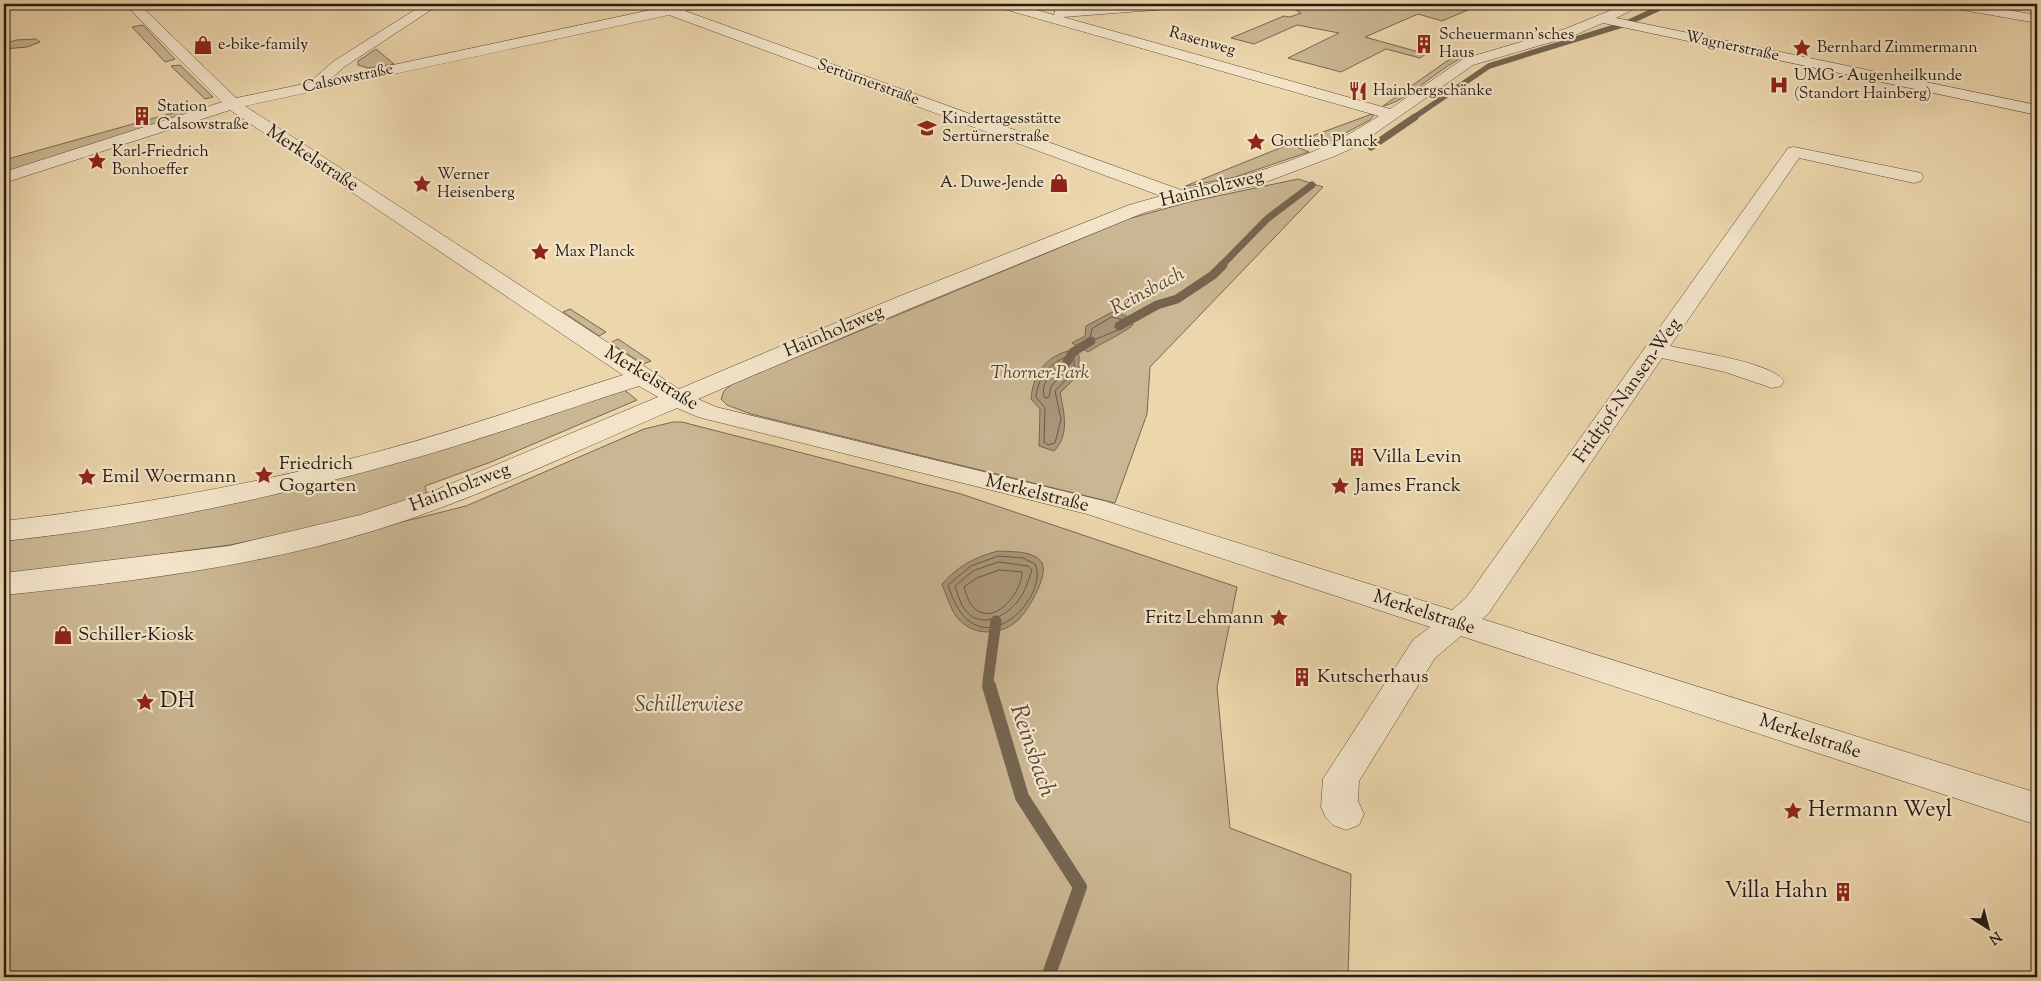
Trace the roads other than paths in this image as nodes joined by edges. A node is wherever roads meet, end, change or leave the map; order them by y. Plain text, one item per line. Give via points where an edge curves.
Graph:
1 (132, 4) edge
2 (433, 4) edge
3 (699, 4) edge
4 (1002, 4) edge
5 (1181, 4) edge
6 (1637, 4) edge
7 (1951, 4) edge
8 (669, 10) junction
9 (1041, 15) junction
10 (1603, 19) junction
11 (2037, 19) edge
12 (313, 87) junction
13 (233, 104) junction
14 (2037, 110) edge
15 (1392, 115) junction
16 (1914, 177) dead end
17 (4, 178) edge
18 (1180, 196) junction
19 (1657, 350) junction
20 (642, 376) junction
21 (1772, 381) dead end
22 (677, 398) junction
23 (4, 531) edge
24 (4, 584) edge
25 (1455, 624) junction
26 (2037, 809) edge
27 (1346, 814) dead end

1 - 13 street, Merkelstraße
2 - 12 street via 339,64
3 - 8 street, Calsowstraße
4 - 9 street, Rasenweg
5 - 9 street
6 - 10 street, Hainholzweg
7 - 11 street
8 - 12 street, Calsowstraße
8 - 18 street, Sertürnerstraße
9 - 15 street, Rasenweg
10 - 14 street, Wagnerstraße
10 - 15 street, Hainholzweg via 1468,62
12 - 13 street, Calsowstraße
13 - 17 street, Calsowstraße
13 - 20 street, Merkelstraße
15 - 18 street, Hainholzweg via 1351,142 1294,166 1251,181
16 - 19 street, Fridtjof-Nansen-Weg via 1794,152
18 - 22 street, Hainholzweg via 1136,209
19 - 21 street via 1687,359 1733,366
19 - 25 street, Fridtjof-Nansen-Weg via 1477,606
20 - 22 street, Merkelstraße
20 - 23 street via 394,456 282,484 83,522
22 - 24 street, Hainholzweg via 446,496 366,523 229,556
22 - 25 street, Merkelstraße via 707,412 1094,507
25 - 26 street, Merkelstraße
25 - 27 street, Fridtjof-Nansen-Weg via 1424,649 1341,779 1338,807

